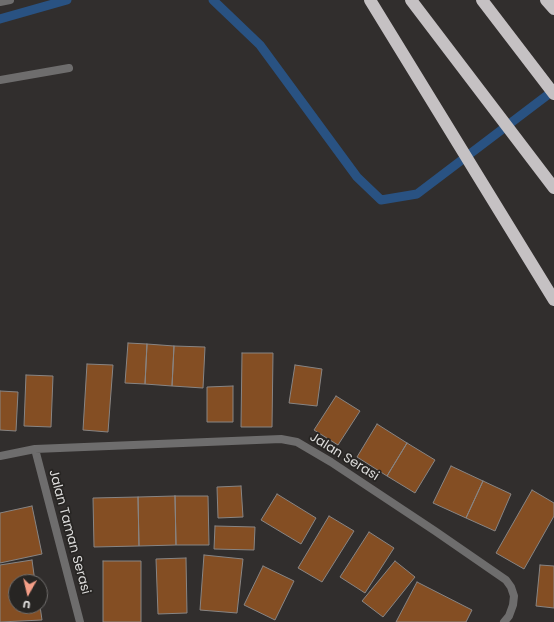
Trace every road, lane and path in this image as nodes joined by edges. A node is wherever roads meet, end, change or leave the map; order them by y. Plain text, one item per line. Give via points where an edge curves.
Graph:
1 (10, 0) edge
2 (370, 0) edge
3 (411, 0) edge
4 (482, 0) edge
5 (546, 0) edge
6 (0, 2) edge
7 (554, 9) edge
8 (69, 68) dead end
9 (0, 80) edge
10 (554, 94) edge
11 (554, 188) edge
12 (554, 300) edge
13 (35, 449) junction
14 (0, 456) edge
15 (80, 622) edge
16 (504, 622) edge

1 - 6 street
2 - 12 highway
3 - 11 highway
4 - 10 highway
5 - 7 highway
8 - 9 street
13 - 14 street, Jalan Serasi
13 - 15 street, Jalan Taman Serasi
13 - 16 street, Jalan Serasi via 281,439 297,442 351,474 506,580 514,596 509,616

